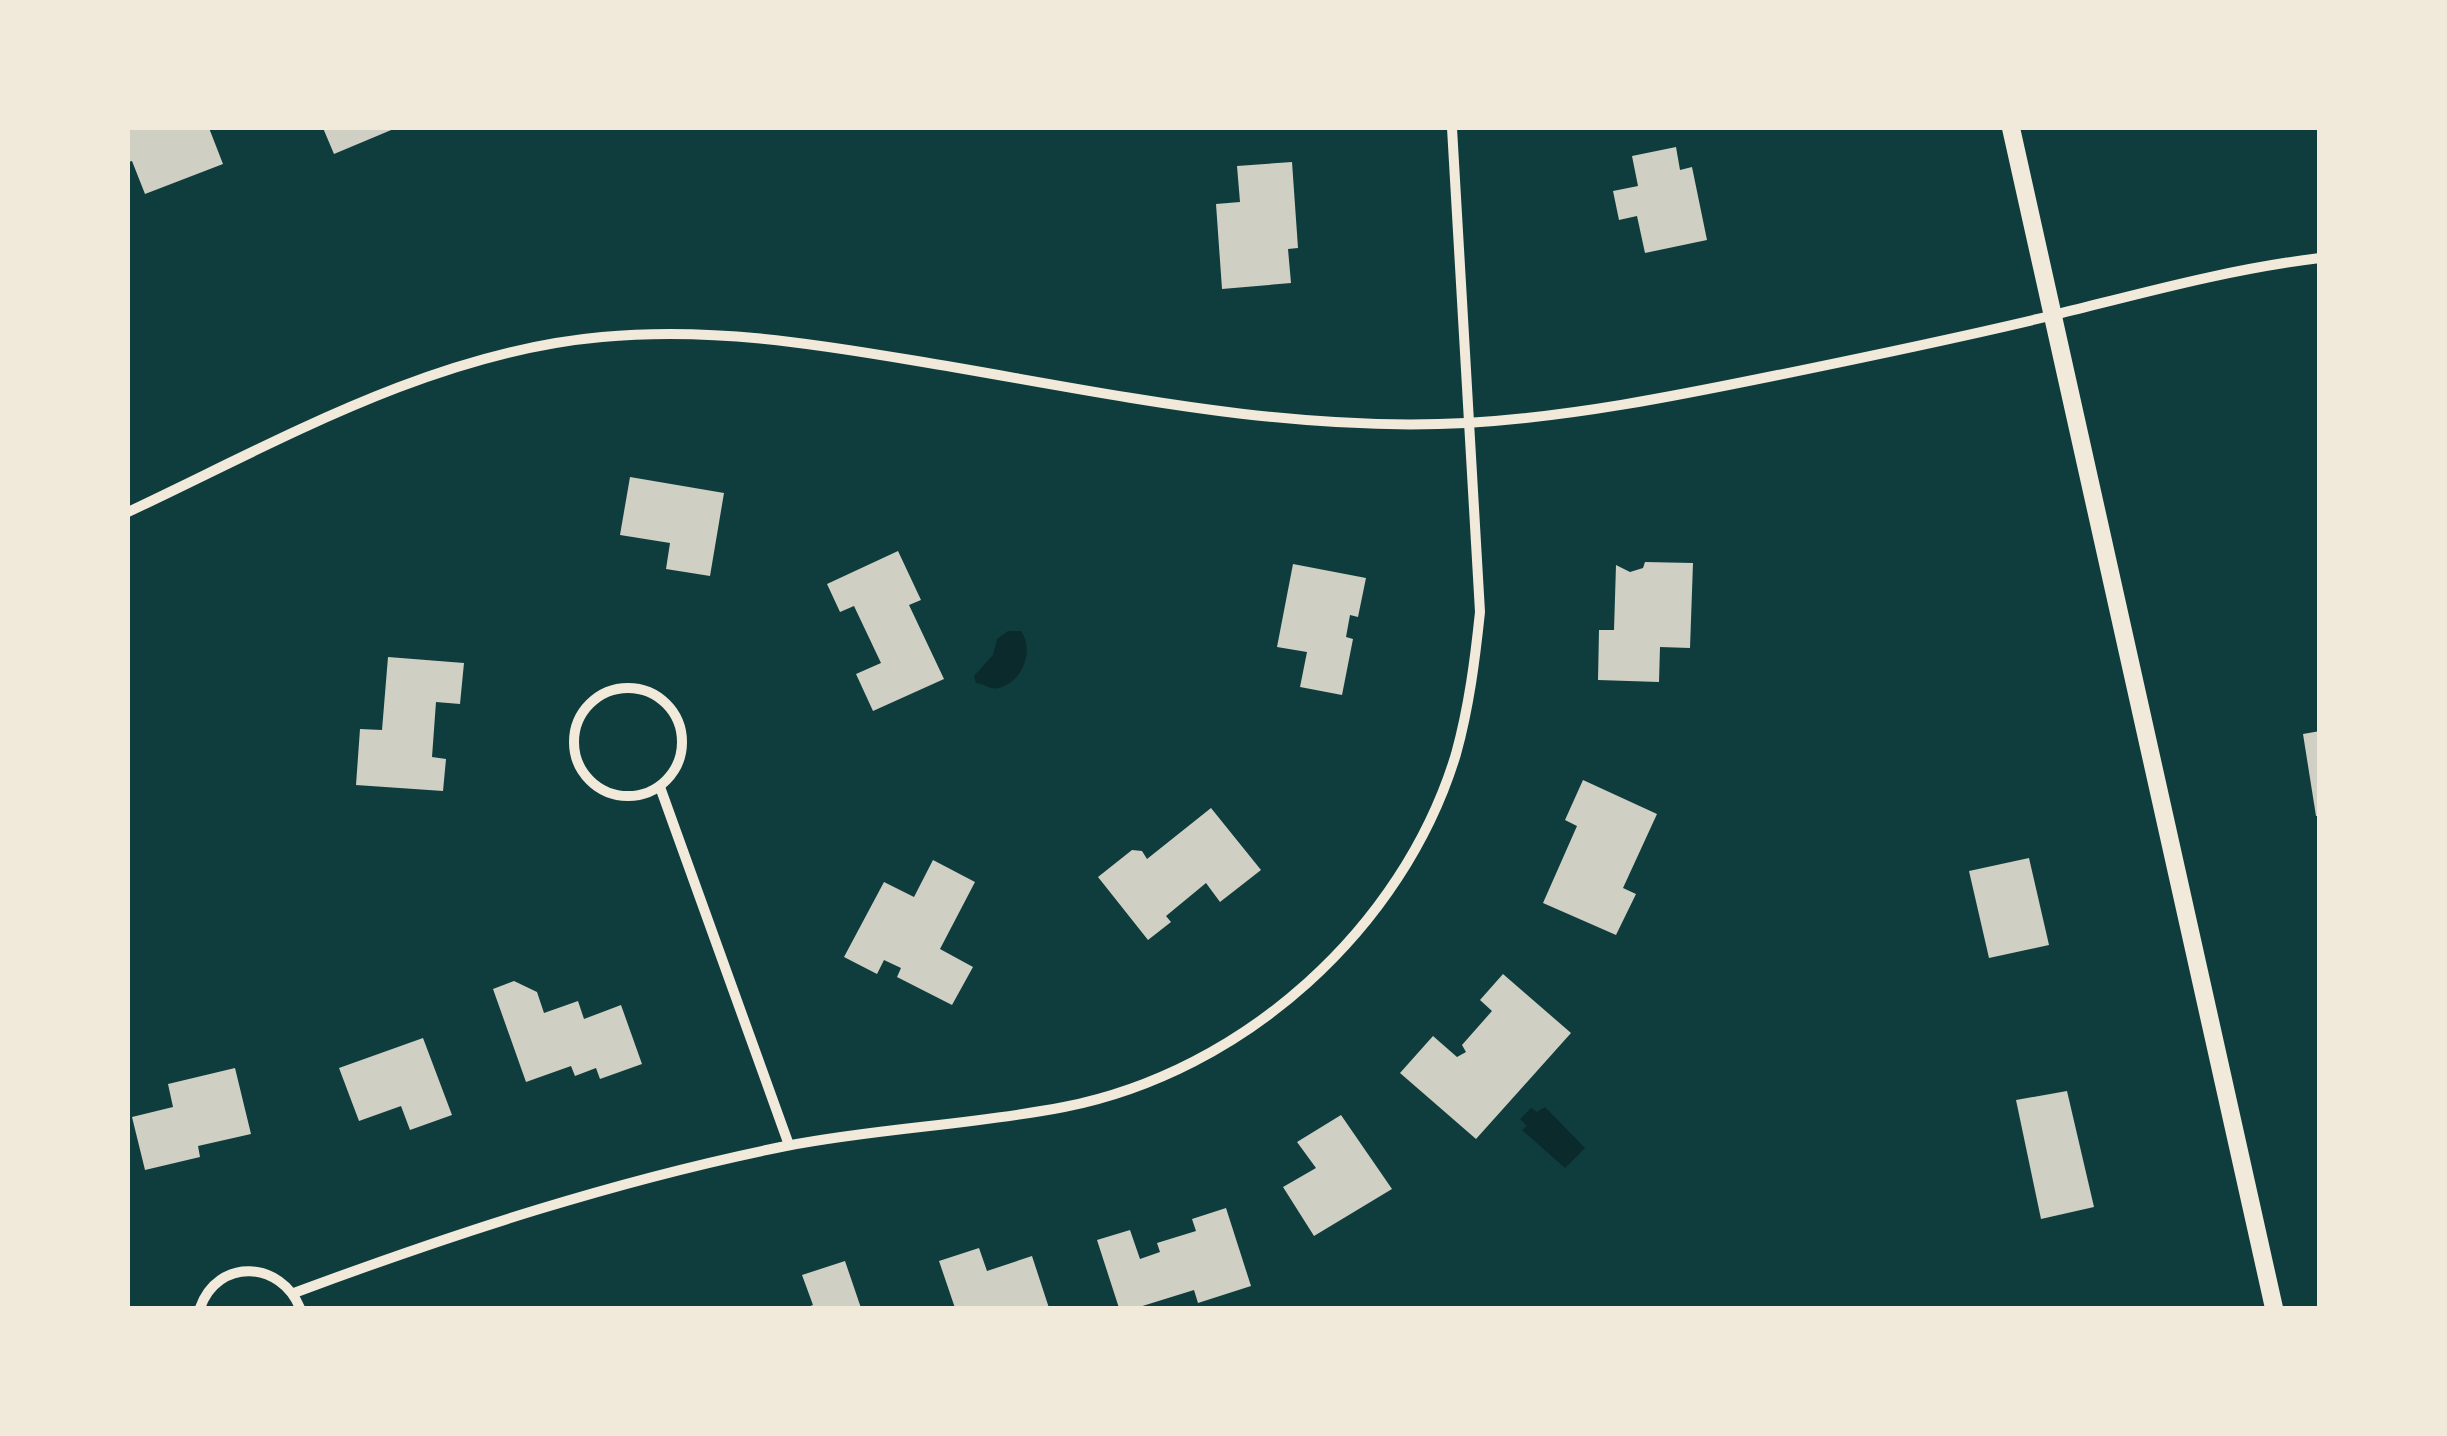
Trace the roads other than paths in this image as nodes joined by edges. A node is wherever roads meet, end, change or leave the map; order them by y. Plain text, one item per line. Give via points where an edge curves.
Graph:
1 (1452, 128) edge
2 (2011, 128) edge
3 (2320, 258) edge
4 (2054, 315) junction
5 (1470, 423) junction
6 (128, 512) edge
7 (660, 787) junction
8 (790, 1146) junction
9 (294, 1293) junction
10 (200, 1308) edge
11 (300, 1308) edge
12 (2274, 1308) edge

1 - 5 street
2 - 4 street
3 - 4 street via 2259,265
4 - 5 street via 1645,402
4 - 12 street
5 - 6 street via 1368,426 1265,418 779,338 696,332 599,337 517,350 424,377
5 - 8 street via 1480,612 1473,685 1432,816 1358,931 1265,1018 1202,1057 1136,1086 1065,1107
7 - 7 street via 678,764 683,738 676,716 648,691 604,693 578,720 573,740 584,776 611,794 630,797
7 - 8 street
8 - 9 street via 612,1186
9 - 10 street via 281,1280 246,1270 218,1280
9 - 11 street

